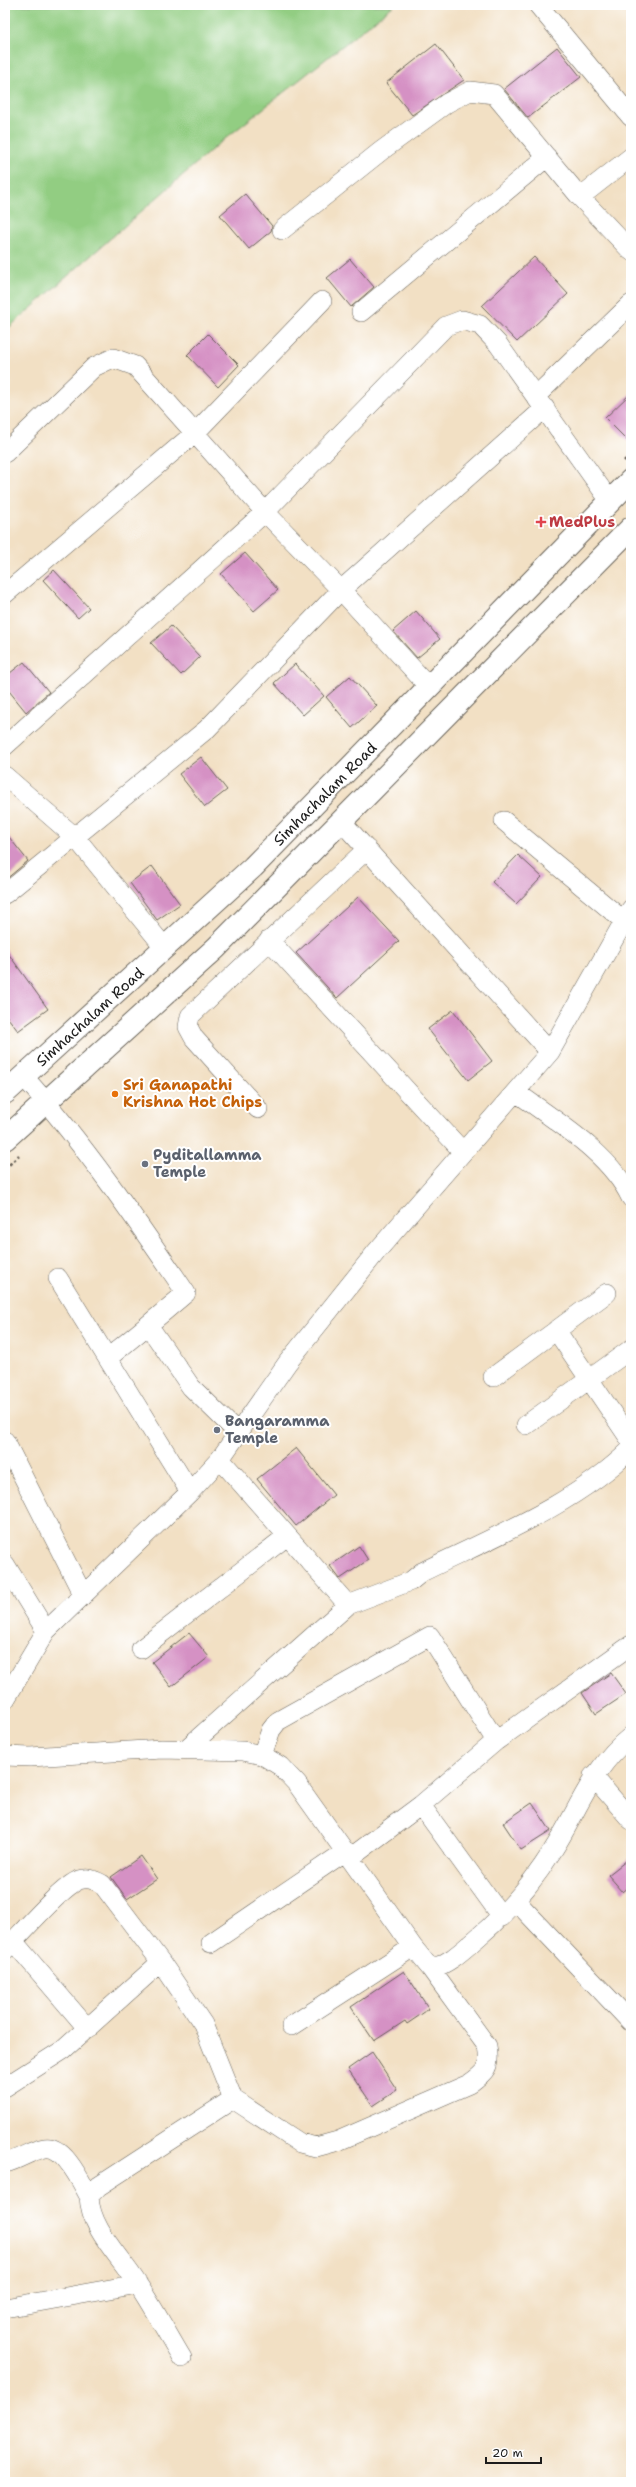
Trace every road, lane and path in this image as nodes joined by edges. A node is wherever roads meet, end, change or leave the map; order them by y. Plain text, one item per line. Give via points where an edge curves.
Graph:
1 (538, 5) edge
2 (631, 117) edge
3 (547, 157) junction
4 (631, 157) edge
5 (580, 197) junction
6 (282, 230) dead end
7 (631, 251) edge
8 (322, 301) dead end
9 (631, 304) edge
10 (361, 312) dead end
11 (541, 402) junction
12 (196, 433) junction
13 (5, 453) edge
14 (631, 454) edge
15 (626, 472) edge
16 (610, 501) junction
17 (265, 512) junction
18 (631, 528) edge
19 (341, 590) junction
20 (5, 594) edge
21 (429, 687) junction
22 (5, 746) edge
23 (5, 776) edge
24 (320, 798) junction
25 (504, 821) dead end
26 (342, 822) junction
27 (76, 838) junction
28 (368, 849) junction
29 (5, 894) edge
30 (628, 915) edge
31 (269, 940) junction
32 (165, 948) junction
33 (550, 1052) junction
34 (24, 1077) junction
35 (516, 1092) junction
36 (5, 1093) edge
37 (46, 1101) junction
38 (258, 1109) dead end
39 (5, 1139) edge
40 (463, 1152) junction
41 (631, 1198) edge
42 (58, 1278) dead end
43 (607, 1293) dead end
44 (148, 1326) junction
45 (556, 1330) junction
46 (631, 1349) edge
47 (108, 1358) junction
48 (492, 1377) dead end
49 (589, 1380) junction
50 (526, 1425) dead end
51 (238, 1433) junction
52 (5, 1441) edge
53 (631, 1442) edge
54 (631, 1449) edge
55 (220, 1459) junction
56 (190, 1492) junction
57 (287, 1536) junction
58 (5, 1564) edge
59 (83, 1595) junction
60 (348, 1605) junction
61 (46, 1631) junction
62 (631, 1644) edge
63 (141, 1649) dead end
64 (5, 1700) edge
65 (631, 1736) edge
66 (496, 1741) junction
67 (186, 1749) junction
68 (262, 1755) junction
69 (5, 1756) edge
70 (594, 1776) junction
71 (421, 1805) junction
72 (631, 1820) edge
73 (348, 1854) junction
74 (516, 1901) junction
75 (502, 1917) junction
76 (211, 1943) dead end
77 (9, 1945) edge
78 (413, 1947) junction
79 (161, 1962) junction
80 (431, 1969) junction
81 (631, 2022) edge
82 (291, 2026) dead end
83 (88, 2029) junction
84 (5, 2087) edge
85 (233, 2099) junction
86 (5, 2163) edge
87 (89, 2196) junction
88 (138, 2284) junction
89 (5, 2308) edge
90 (182, 2358) dead end

1 - 2 street
3 - 5 street
3 - 6 street via 494,94 470,91 447,102
3 - 10 street
4 - 5 street
5 - 7 street
8 - 12 street
9 - 11 street
11 - 16 street
11 - 17 street via 498,344 480,325 462,320 446,326
11 - 19 street
12 - 13 street via 135,366 113,358 94,367
12 - 17 street
12 - 20 street
14 - 15 path
15 - 16 main road, Simhachalam Road
16 - 21 main road, Simhachalam Road
17 - 19 street
17 - 22 street
18 - 26 main road
19 - 21 street
19 - 27 street via 207,729
21 - 24 main road, Simhachalam Road
23 - 27 street
24 - 26 main road
24 - 32 main road, Simhachalam Road via 253,866
25 - 30 street
26 - 28 street
26 - 37 main road via 216,948
27 - 29 street
27 - 32 street
28 - 31 street
28 - 33 street
30 - 33 street
31 - 38 street via 199,1005 190,1016 188,1027 194,1038
31 - 40 street
32 - 34 main road, Simhachalam Road
33 - 35 street
34 - 36 main road, Simhachalam Road
34 - 37 street
35 - 40 street
35 - 41 street via 593,1150 612,1170
37 - 39 main road
37 - 44 street via 101,1170 186,1292
40 - 51 street via 377,1251 293,1355
42 - 47 street
43 - 45 street
44 - 47 street
44 - 51 street via 191,1387
45 - 48 street
45 - 49 street
46 - 49 street
47 - 56 street
49 - 50 street
49 - 53 street
51 - 55 street
52 - 59 street
54 - 60 street via 611,1469 525,1522 422,1572 411,1581
55 - 56 street
55 - 57 street
56 - 59 street
57 - 60 street
57 - 63 street
58 - 61 street
59 - 61 street
60 - 67 street
61 - 64 street
62 - 66 street
65 - 70 street via 616,1748
66 - 68 street via 430,1636 278,1721 271,1730
66 - 71 street
67 - 68 street via 243,1751
67 - 69 street
68 - 73 street via 280,1766 297,1784
70 - 72 street
70 - 74 street via 553,1850
71 - 73 street
71 - 75 street
73 - 76 street
73 - 78 street
74 - 75 street
74 - 81 street
75 - 80 street via 444,1965
77 - 79 street via 65,1890 78,1881 91,1878 106,1889
77 - 83 street
78 - 80 street
78 - 82 street
79 - 83 street
79 - 85 street via 203,2024
80 - 85 street via 486,2046 490,2060 483,2073 469,2084 316,2147 300,2143
83 - 84 street via 63,2050
85 - 87 street via 99,2186
86 - 87 street via 46,2147 58,2150 68,2161
87 - 88 street via 89,2209 95,2223
88 - 89 street
88 - 90 street

